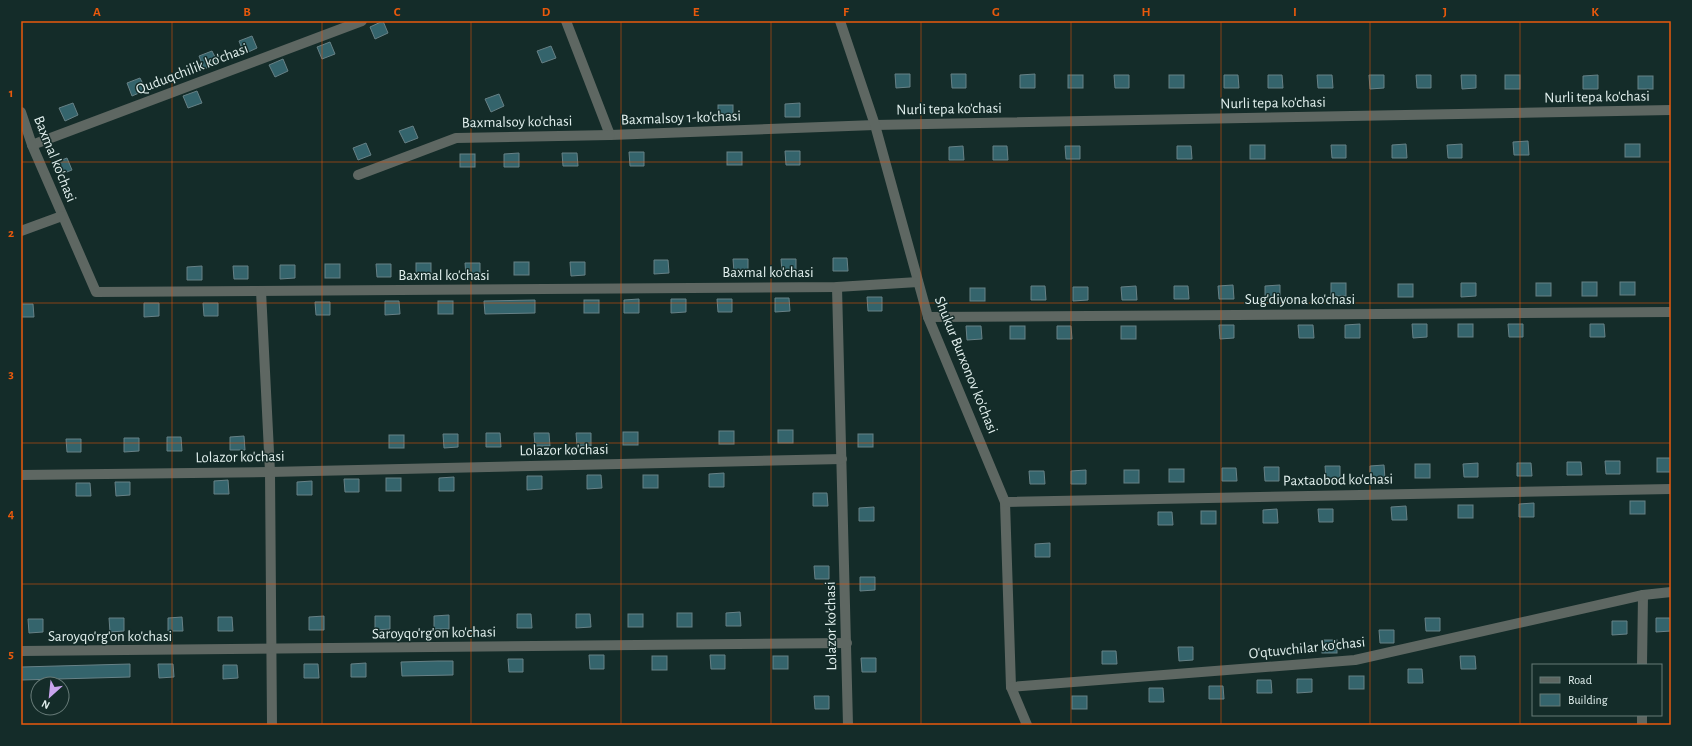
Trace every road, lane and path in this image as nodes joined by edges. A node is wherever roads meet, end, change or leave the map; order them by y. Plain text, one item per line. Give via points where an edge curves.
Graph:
1 (362, 21) edge
2 (566, 21) edge
3 (840, 21) edge
4 (1671, 110) edge
5 (21, 112) edge
6 (875, 125) junction
7 (610, 136) junction
8 (32, 145) junction
9 (358, 175) dead end
10 (62, 216) junction
11 (21, 231) edge
12 (918, 282) junction
13 (837, 287) junction
14 (261, 291) junction
15 (1671, 312) edge
16 (928, 317) junction
17 (842, 459) junction
18 (270, 472) junction
19 (21, 475) edge
20 (1671, 489) edge
21 (1006, 502) junction
22 (1671, 592) edge
23 (1643, 594) junction
24 (847, 642) junction
25 (270, 650) junction
26 (21, 651) edge
27 (1642, 664) edge
28 (1011, 687) junction
29 (272, 725) edge
30 (848, 725) edge
31 (1027, 725) edge

1 - 8 street, Quduqchilik ko'chasi
2 - 7 street, Baxmalsoy 1-ko'chasi
3 - 6 street, Shukur Burxonov ko'chasi
4 - 6 street, Nurli tepa ko'chasi
5 - 8 street, Baхmal ko'chasi
6 - 7 street, Baxmalsoy 1-ko'chasi
6 - 12 street, Shukur Burxonov ko'chasi
7 - 9 street, Baхmalsoy ko'chasi via 456,138
8 - 10 street, Baхmal ko'chasi
10 - 11 street
10 - 14 street, Baxmal ko'chasi via 96,292
12 - 13 street, Baxmal ko'chasi
12 - 16 street, Shukur Burxonov ko'chasi
13 - 14 street, Baxmal ko'chasi
13 - 17 street
14 - 18 street
15 - 16 street, Sug'diyona ko'chasi
16 - 21 street, Shukur Burxonov ko'chasi
17 - 18 street, Lolazor ko'chasi
17 - 24 street, Lolazor ko'chasi
18 - 19 street, Lolazor ko'chasi
18 - 25 street
20 - 21 street, Paxtaobod ko'chasi
21 - 28 street, Shukur Burxonov ko'chasi
22 - 23 street, O'qtuvchilar ko'chasi
23 - 27 street
23 - 28 street, O'qtuvchilar ko'chasi via 1355,660
24 - 25 street, Saroyqo'rg'on ko'chasi
24 - 30 street, Lolazor ko'chasi
25 - 26 street, Saroyqo'rg'on ko'chasi
25 - 29 street
28 - 31 street, Shukur Burxonov ko'chasi

